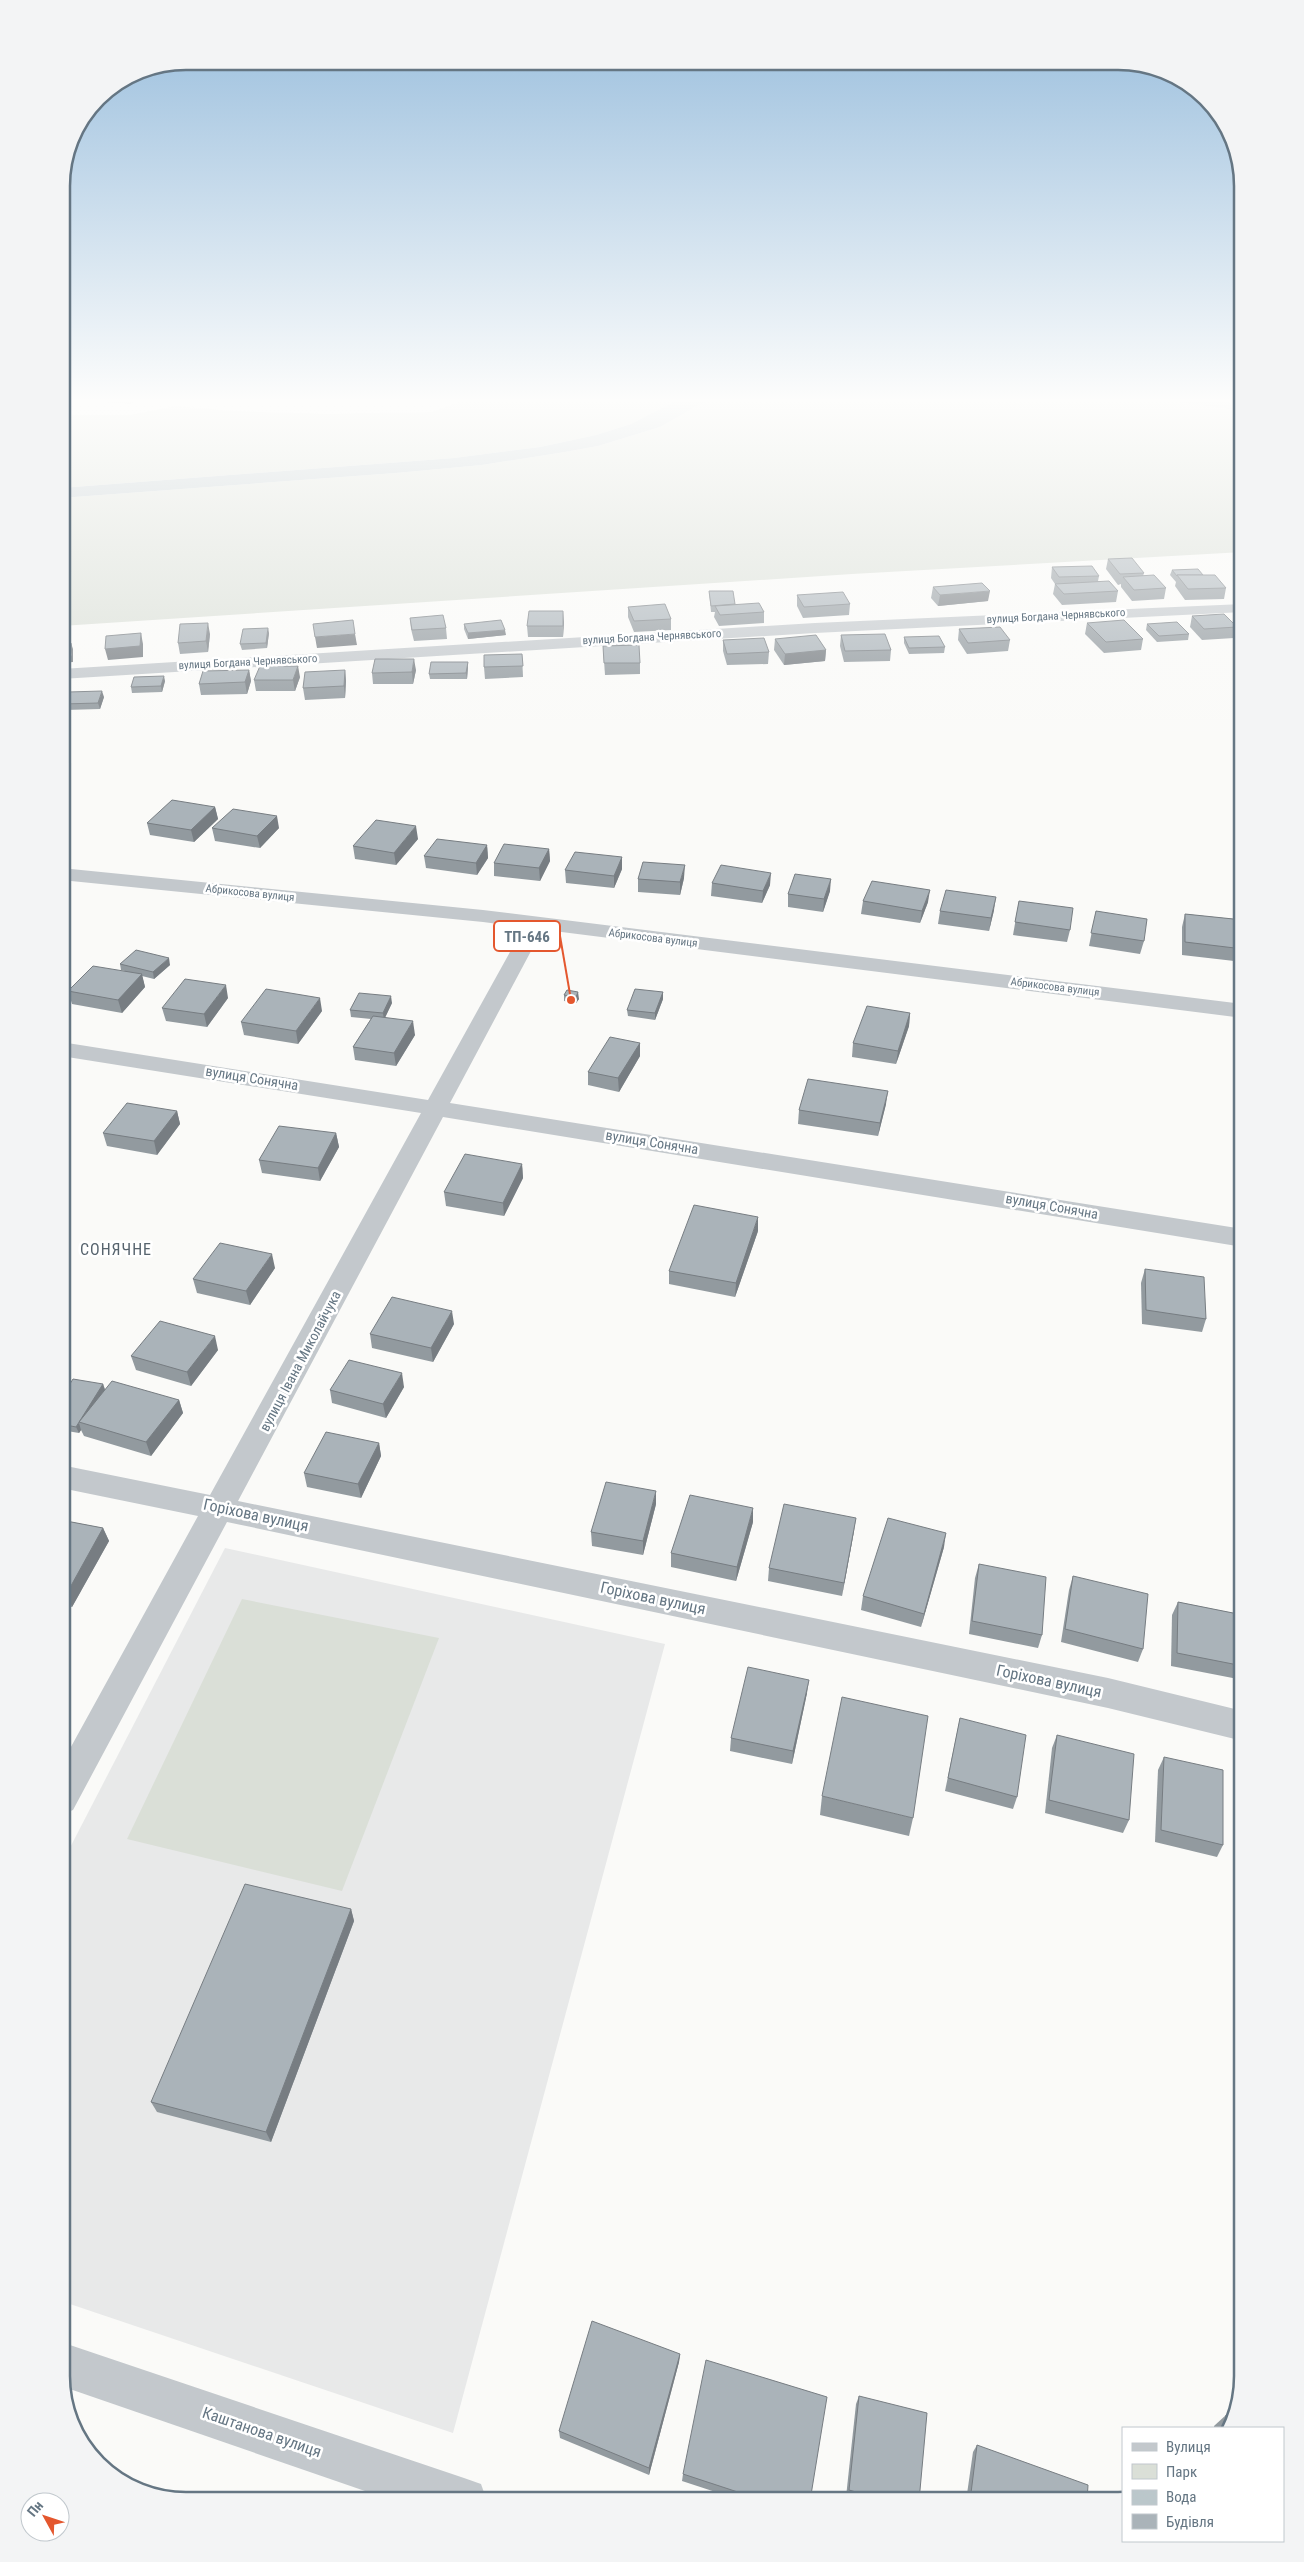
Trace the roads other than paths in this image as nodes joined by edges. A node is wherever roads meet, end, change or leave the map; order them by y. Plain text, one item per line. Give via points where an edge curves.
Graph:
1 (1234, 608) edge
2 (70, 674) edge
3 (70, 875) edge
4 (536, 923) junction
5 (1234, 1010) edge
6 (70, 1050) edge
7 (437, 1108) junction
8 (1234, 1236) edge
9 (70, 1478) edge
10 (221, 1507) junction
11 (1234, 1724) edge
12 (70, 1783) edge
13 (70, 2367) edge
14 (438, 2492) edge

1 - 2 street, вулиця Богдана Чернявського via 815,628
3 - 4 street, Абрикосова вулиця
4 - 5 street, Абрикосова вулиця
4 - 7 street, вулиця Івана Миколайчука
6 - 7 street, вулиця Сонячна
7 - 8 street, вулиця Сонячна
7 - 10 street, вулиця Івана Миколайчука
9 - 10 street, Горіхова вулиця
10 - 11 street, Горіхова вулиця via 1108,1693
10 - 12 street, вулиця Івана Миколайчука
13 - 14 street, Каштанова вулиця

